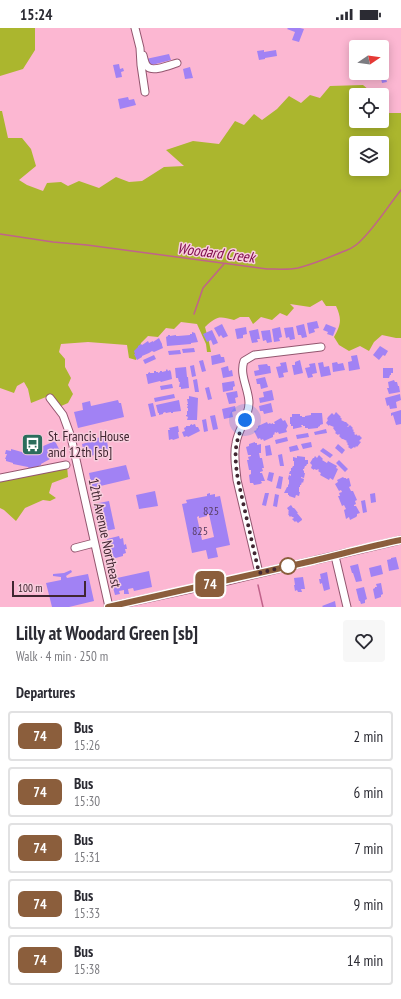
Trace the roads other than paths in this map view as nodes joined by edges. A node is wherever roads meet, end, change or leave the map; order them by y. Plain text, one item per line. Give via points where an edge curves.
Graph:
1 (136, 28) edge
2 (140, 48) junction
3 (177, 63) dead end
4 (145, 92) dead end
5 (321, 348) dead end
6 (50, 398) dead end
7 (66, 465) dead end
8 (0, 478) edge
9 (401, 540) edge
10 (94, 543) junction
11 (75, 548) dead end
12 (335, 556) junction
13 (259, 573) junction
14 (108, 607) edge
15 (346, 607) edge

1 - 2 street
2 - 3 street via 150,69
2 - 4 street
5 - 13 street via 254,355 244,361 242,367 249,403 236,443 235,465
6 - 10 street, 12th Avenue Northeast via 63,415 71,437
7 - 8 street
9 - 12 street
10 - 11 street
10 - 14 street, 12th Avenue Northeast
12 - 13 street
12 - 15 street
13 - 14 street

